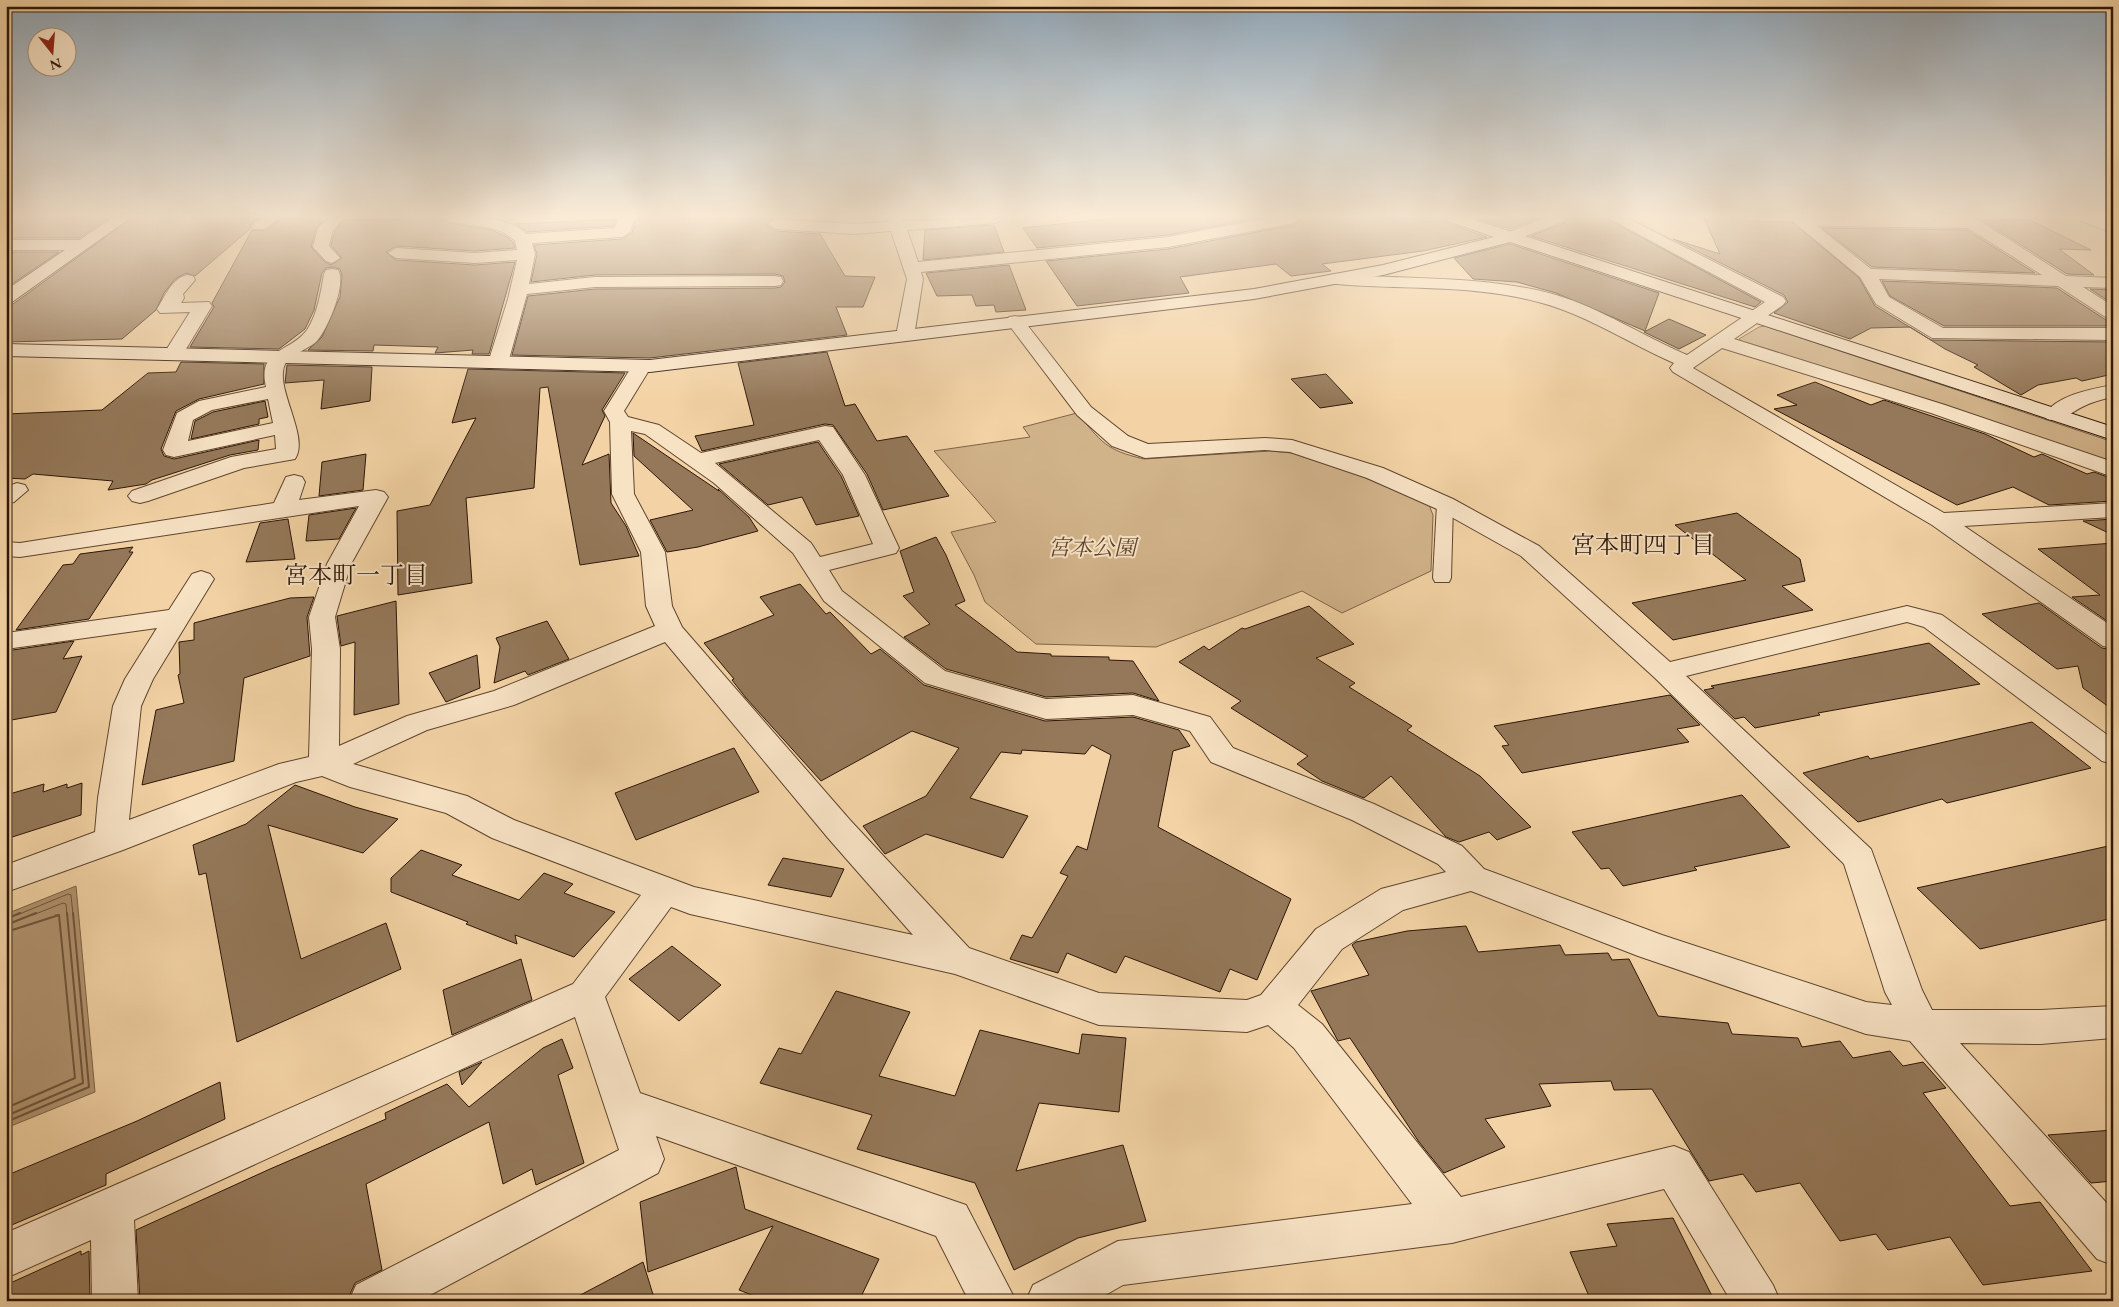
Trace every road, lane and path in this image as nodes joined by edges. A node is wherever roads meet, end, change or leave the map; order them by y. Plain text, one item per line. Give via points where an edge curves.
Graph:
1 (34, 279) edge
2 (332, 279) edge
3 (521, 279) edge
4 (915, 279) edge
5 (1337, 279) joint
6 (1638, 279) edge
7 (1733, 279) edge
8 (1870, 279) edge
9 (2004, 279) edge
10 (2056, 279) edge
11 (186, 280) dead end
12 (775, 281) dead end
13 (2059, 281) junction
14 (2113, 283) edge
15 (519, 290) junction
16 (6, 298) edge
17 (2113, 314) edge
18 (1754, 317) junction
19 (1015, 321) junction
20 (2113, 334) edge
21 (905, 336) junction
22 (1720, 341) junction
23 (6, 350) edge
24 (173, 355) junction
25 (279, 358) junction
26 (1688, 362) junction
27 (498, 363) junction
28 (641, 367) junction
29 (276, 391) junction
30 (2113, 391) edge
31 (2054, 415) junction
32 (620, 422) junction
33 (283, 427) junction
34 (2113, 434) edge
35 (699, 460) junction
36 (2113, 470) edge
37 (6, 490) edge
38 (140, 496) dead end
39 (6, 498) edge
40 (1445, 504) junction
41 (2113, 510) edge
42 (1940, 520) junction
43 (6, 549) edge
44 (813, 566) junction
45 (1442, 578) dead end
46 (201, 579) dead end
47 (177, 617) junction
48 (670, 630) junction
49 (2113, 640) edge
50 (6, 641) edge
51 (1665, 672) junction
52 (2113, 754) edge
53 (324, 765) junction
54 (112, 841) junction
55 (1472, 878) junction
56 (6, 879) edge
57 (664, 891) junction
58 (956, 959) junction
59 (586, 995) junction
60 (1274, 1007) junction
61 (2113, 1022) edge
62 (1921, 1026) junction
63 (626, 1107) junction
64 (112, 1208) junction
65 (1452, 1221) junction
66 (2113, 1242) edge
67 (6, 1256) edge
68 (115, 1301) edge
69 (372, 1301) edge
70 (993, 1301) edge
71 (1049, 1301) edge
72 (1757, 1301) edge

1 - 16 street
2 - 25 street via 314,332
3 - 15 street
4 - 21 street
5 - 19 street via 1255,294
5 - 26 street via 1380,284 1484,286 1524,292 1589,314
6 - 18 street
7 - 18 street via 1776,301
8 - 20 street via 1882,300 1939,334
9 - 13 street
10 - 13 street
11 - 24 street via 174,292 175,298 166,309 203,306
12 - 15 street via 595,282
13 - 14 street
13 - 17 street
15 - 27 street
18 - 22 street
18 - 31 street
19 - 21 street
19 - 40 street via 1084,411 1120,441 1145,451 1265,444 1292,446 1375,473
21 - 28 street
22 - 26 street
22 - 36 street via 1938,409
23 - 24 street
24 - 25 street
25 - 27 street
25 - 29 street via 274,375
26 - 42 street via 1680,368
27 - 28 street
28 - 32 street via 614,411
29 - 33 street
29 - 33 street via 206,405 184,417 174,450
30 - 31 street via 2090,395
31 - 34 street
32 - 35 street via 652,429
32 - 48 street via 623,494 653,552 659,606
33 - 38 street via 287,454 239,462
35 - 44 street via 802,548
35 - 44 street via 825,432 854,475 887,548
37 - 39 street via 17,490
40 - 45 lane
40 - 51 street via 1530,551
41 - 42 street
42 - 49 street
43 - 53 street via 20,550 289,496 376,497 339,564 322,617 326,649
44 - 55 street via 833,596 935,677 1046,709 1133,705 1200,724 1222,754 1363,812 1441,850
46 - 47 street
47 - 50 street
47 - 54 street via 139,679 128,706 114,798
48 - 53 street via 504,698 391,733
48 - 58 street via 839,829
51 - 52 street via 1907,614 1934,621
51 - 62 street via 1859,858 1904,992
53 - 54 street via 290,772
53 - 57 street via 361,779 456,804 504,829
54 - 56 street
55 - 60 street via 1393,899 1329,939
55 - 62 street via 1652,946 1866,1018
57 - 58 street via 690,900
57 - 59 street
58 - 60 street via 1099,1009 1247,1016
59 - 63 street
59 - 64 street
60 - 65 street via 1308,1036
61 - 62 street via 2041,1027
62 - 66 street
63 - 69 street via 643,1159
63 - 70 street via 951,1220
64 - 67 street
64 - 68 street
65 - 71 street via 1118,1263
65 - 72 street via 1674,1166

